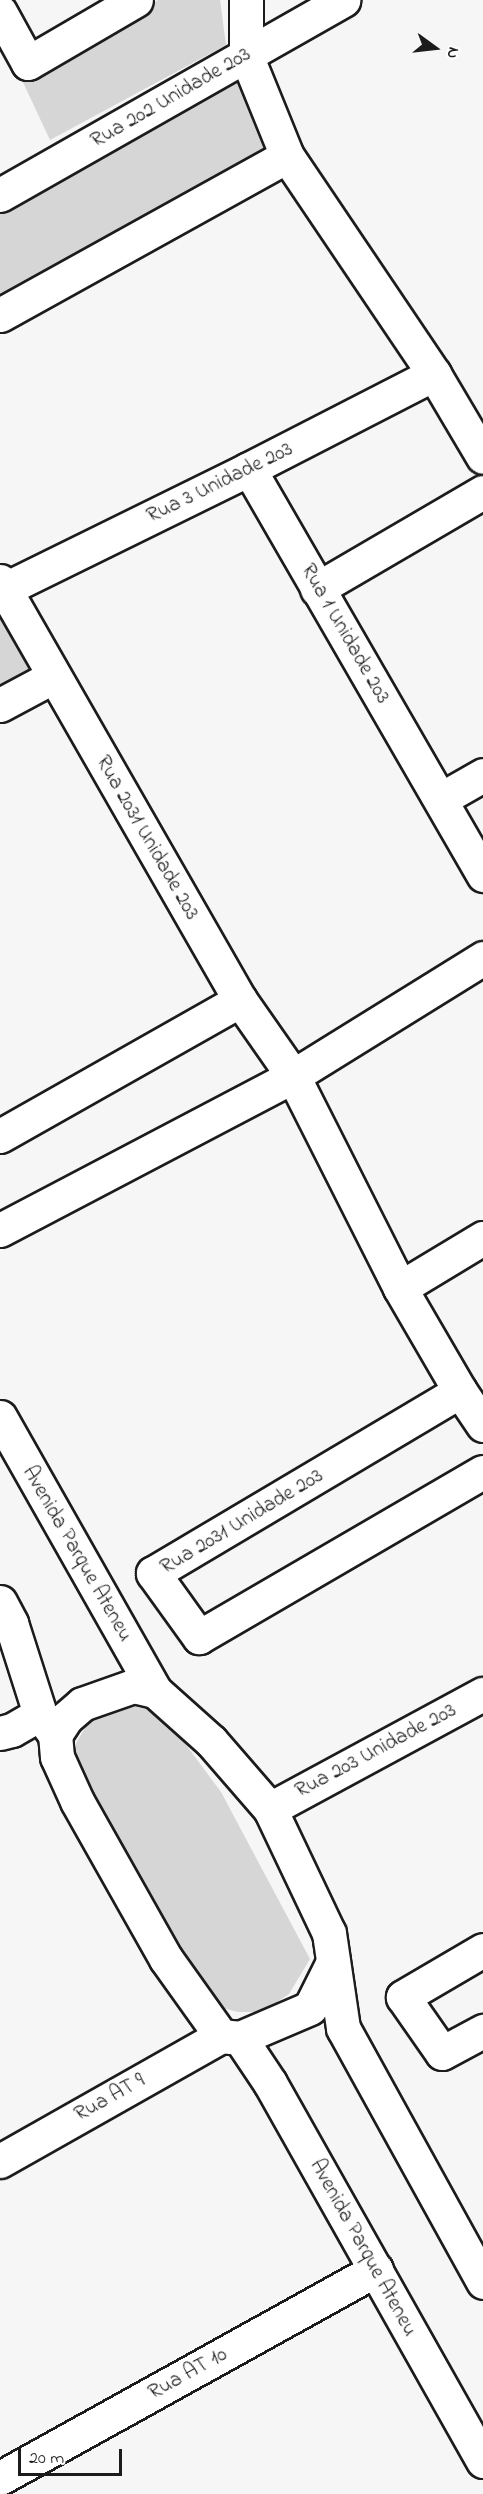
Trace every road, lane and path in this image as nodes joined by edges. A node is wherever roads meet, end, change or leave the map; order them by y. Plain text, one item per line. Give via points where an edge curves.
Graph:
1 (136, 0) edge
2 (246, 0) edge
3 (343, 0) edge
4 (0, 12) edge
5 (246, 56) junction
6 (287, 156) junction
7 (0, 195) edge
8 (0, 315) edge
9 (434, 374) junction
10 (483, 457) edge
11 (249, 470) junction
12 (483, 492) edge
13 (3, 585) edge
14 (317, 589) junction
15 (54, 676) junction
16 (0, 705) edge
17 (483, 775) edge
18 (441, 799) junction
19 (483, 874) edge
20 (483, 958) edge
21 (240, 1000) junction
22 (293, 1076) junction
23 (0, 1136) edge
24 (0, 1230) edge
25 (483, 1238) edge
26 (400, 1288) junction
27 (460, 1391) junction
28 (0, 1417) edge
29 (483, 1425) edge
30 (483, 1472) edge
31 (0, 1602) edge
32 (155, 1691) junction
33 (483, 1694) edge
34 (48, 1725) junction
35 (0, 1733) edge
36 (270, 1809) junction
37 (483, 1950) edge
38 (333, 1962) junction
39 (483, 2031) edge
40 (230, 2037) junction
41 (0, 2160) edge
42 (376, 2270) junction
43 (483, 2282) edge
44 (483, 2461) edge
45 (0, 2478) edge

1 - 4 street via 28,63
2 - 5 street
3 - 5 street, Rua 202 Unidade 203
5 - 6 street
5 - 7 street, Rua 202 Unidade 203
6 - 8 street
6 - 9 street
9 - 10 street
9 - 11 street, Rua 3 Unidade 203
11 - 13 street, Rua 3 Unidade 203
11 - 14 street, Rua 1 Unidade 203
12 - 14 street
13 - 15 street, Rua 2031 Unidade 203
14 - 18 street, Rua 1 Unidade 203
15 - 16 street
15 - 21 street, Rua 2031 Unidade 203
17 - 18 street
18 - 19 street, Rua 1 Unidade 203
20 - 22 street
21 - 22 street, Rua 2031 Unidade 203
21 - 23 street
22 - 24 street
22 - 26 street, Rua 2031 Unidade 203
25 - 26 street
26 - 27 street, Rua 2031 Unidade 203
27 - 29 street, Rua 2031 Unidade 203
27 - 30 street, Rua 2031 Unidade 203 via 153,1573 200,1637
28 - 32 street, Avenida Parque Ateneu
31 - 34 street
32 - 34 street via 133,1686 82,1704 66,1718
32 - 36 street, Avenida Parque Ateneu via 211,1741
33 - 36 street, Rua 203 Unidade 203
34 - 35 street
34 - 40 street, Avenida Parque Ateneu via 76,1801 166,1959
36 - 38 street, Avenida Parque Ateneu via 329,1933
37 - 39 street via 403,1997 442,2053
38 - 40 street, Rua AT 9 via 310,2008
38 - 43 street via 343,2028
40 - 41 street, Rua AT 9
40 - 42 street, Avenida Parque Ateneu via 270,2083
42 - 44 street, Avenida Parque Ateneu
42 - 45 street, Rua AT 10

